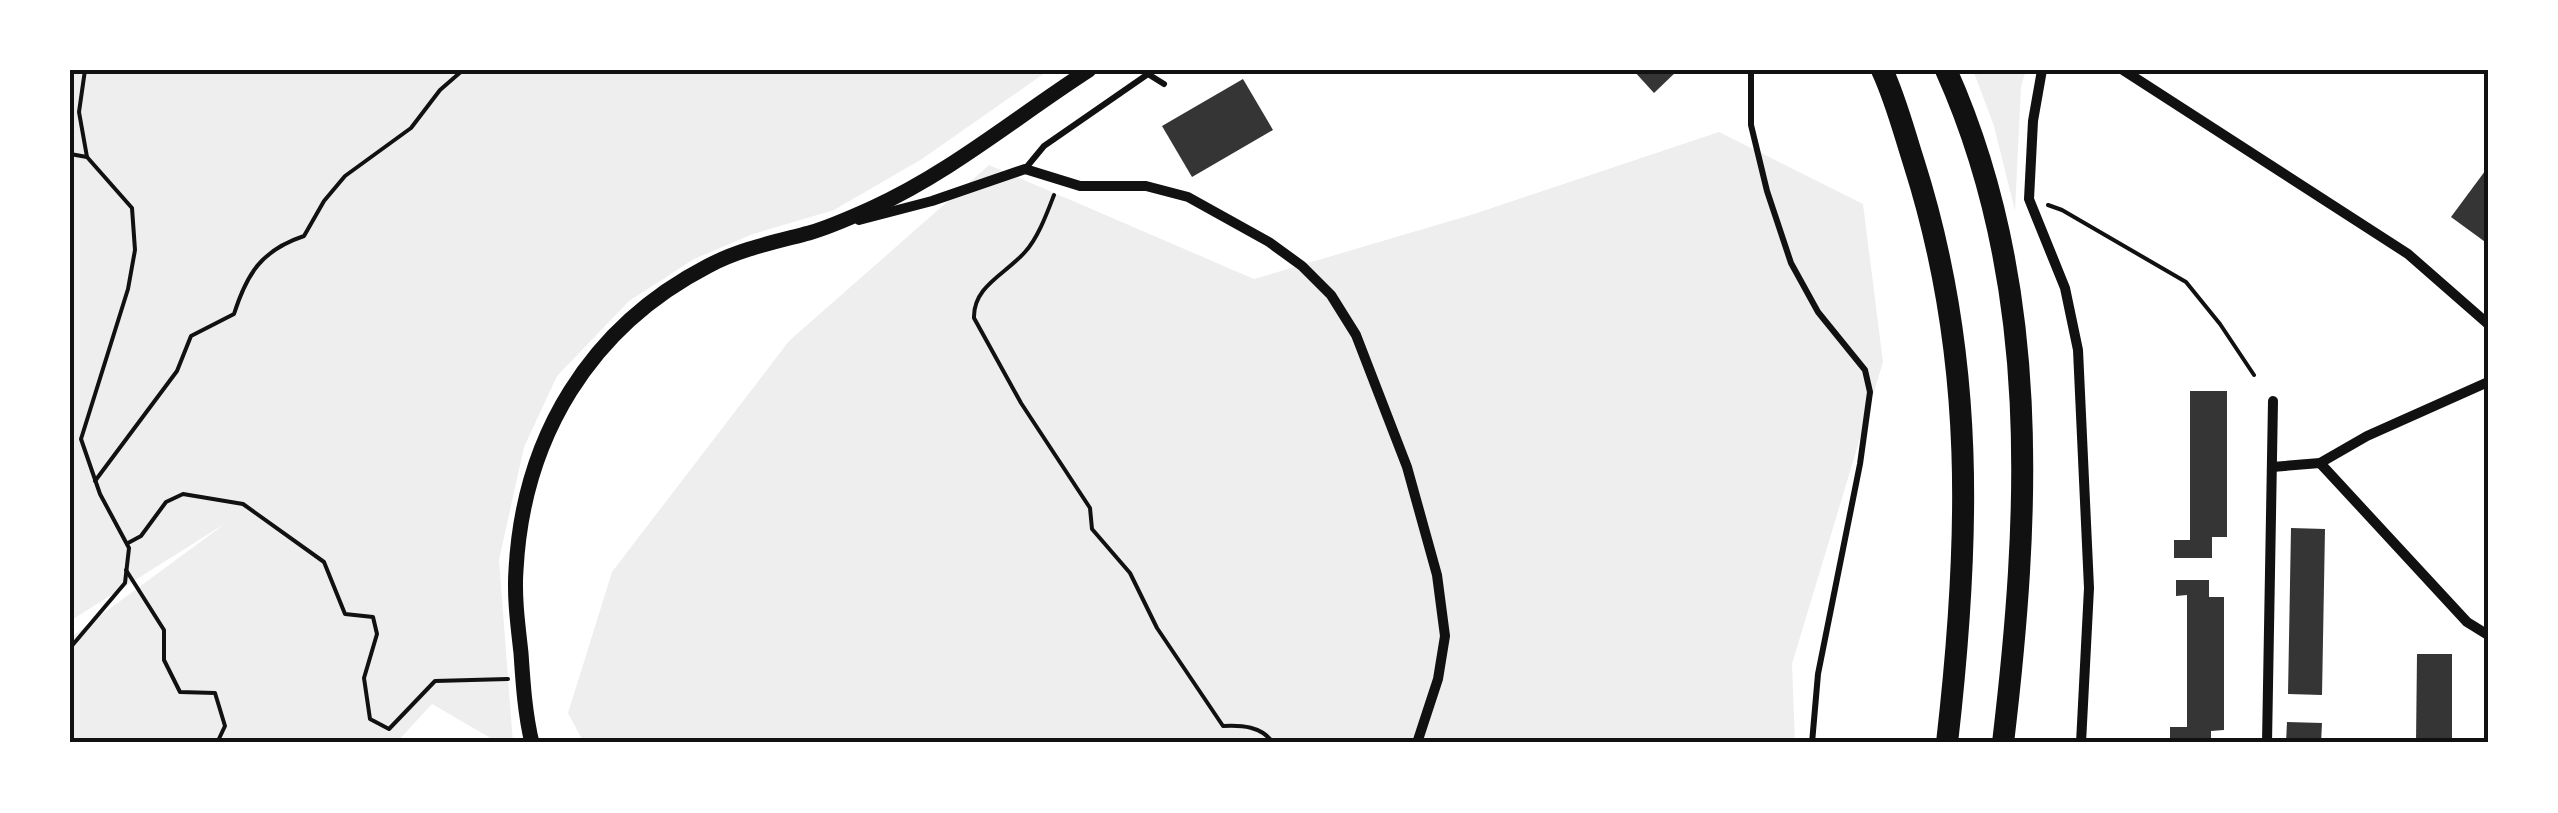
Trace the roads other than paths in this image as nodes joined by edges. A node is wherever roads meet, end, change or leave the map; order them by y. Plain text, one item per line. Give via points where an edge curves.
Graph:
1 (1089, 70) edge
2 (1751, 70) edge
3 (1882, 70) edge
4 (1946, 70) edge
5 (2042, 70) edge
6 (2123, 70) edge
7 (1164, 84) dead end
8 (1025, 168) junction
9 (812, 232) junction
10 (2488, 324) edge
11 (2488, 382) edge
12 (2273, 401) dead end
13 (2320, 463) junction
14 (2272, 467) junction
15 (2488, 635) edge
16 (532, 743) edge
17 (1417, 743) edge
18 (1812, 743) edge
19 (1947, 743) edge
20 (2003, 743) edge
21 (2081, 743) edge
22 (2267, 743) edge

1 - 9 street via 958,162
2 - 18 lane via 1750,125 1791,263 1818,312 1865,370 1870,392 1818,674
3 - 19 highway via 1930,212 1951,312 1960,402 1963,593
4 - 20 highway via 1972,128 2014,304 2022,396 2025,489
5 - 21 street via 2029,199 2065,288 2078,350 2090,588
6 - 10 street via 2408,254
7 - 8 lane via 1148,74 1044,146
8 - 9 street
8 - 17 street via 1080,186 1146,186 1188,198 1269,242 1331,295 1356,335 1408,467 1437,574 1445,636
9 - 16 street via 760,244 666,290 616,331 553,416 522,515 516,572
11 - 13 street
12 - 14 street
13 - 14 street
13 - 15 street via 2466,622
14 - 22 street

